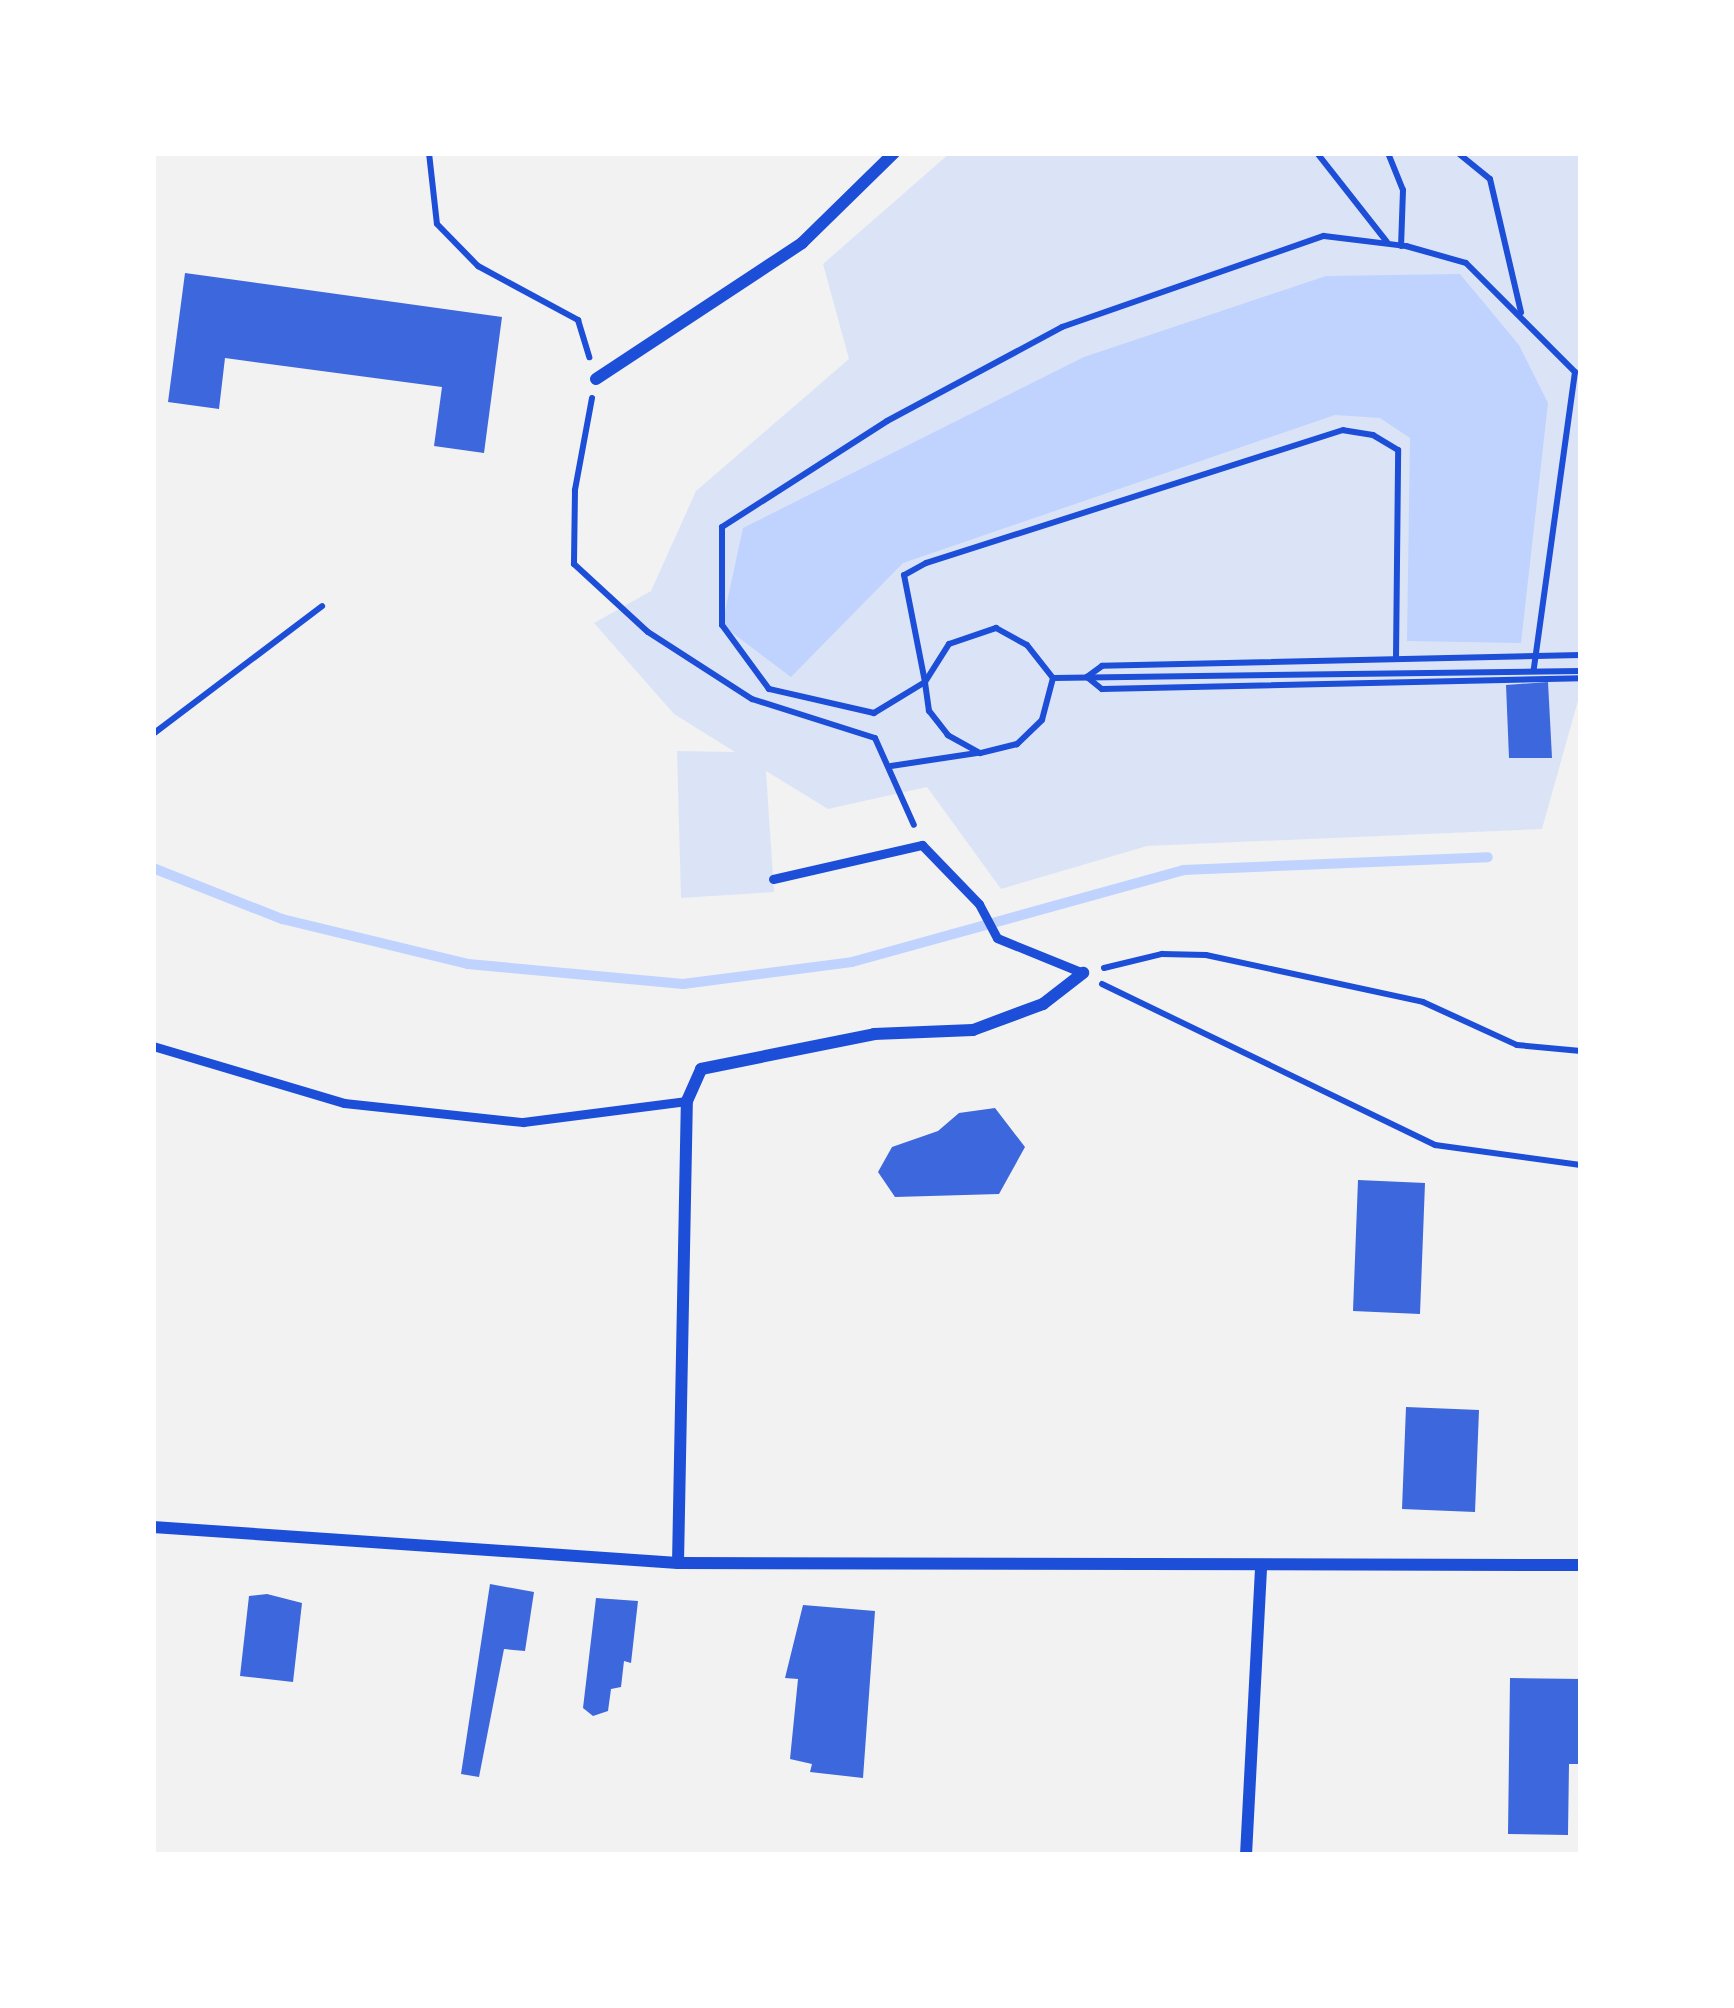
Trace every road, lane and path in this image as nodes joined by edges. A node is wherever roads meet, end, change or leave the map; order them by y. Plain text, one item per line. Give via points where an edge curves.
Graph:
1 (429, 153) edge
2 (894, 153) edge
3 (1317, 153) edge
4 (1388, 153) edge
5 (1458, 153) edge
6 (1389, 244) junction
7 (1401, 246) junction
8 (1522, 316) junction
9 (596, 380) junction
10 (322, 606) dead end
11 (1535, 655) junction
12 (1581, 655) edge
13 (1396, 658) junction
14 (1534, 669) junction
15 (1581, 674) edge
16 (1088, 677) junction
17 (1053, 678) junction
18 (925, 682) junction
19 (153, 734) edge
20 (980, 753) junction
21 (891, 766) junction
22 (922, 845) junction
23 (773, 879) dead end
24 (1084, 973) junction
25 (153, 1046) edge
26 (1581, 1051) edge
27 (686, 1101) junction
28 (1581, 1166) edge
29 (153, 1527) edge
30 (678, 1563) junction
31 (1581, 1565) edge
32 (1261, 1568) junction
33 (1246, 1855) edge

1 - 9 path via 437,224 478,266 578,320
2 - 9 street via 802,243
3 - 6 path
4 - 7 path via 1402,190
5 - 8 path via 1490,179
6 - 7 path
6 - 18 path via 1324,236 1062,327 887,421 722,527 722,626 770,689 874,713
7 - 8 path via 1466,263
8 - 11 path via 1575,372
9 - 21 path via 575,490 574,564 690,661 752,699 875,739
10 - 19 path
11 - 12 path
11 - 13 path
11 - 14 path
13 - 16 path via 1102,666
13 - 18 path via 1398,450 1343,430 904,575
14 - 15 path
14 - 16 path
15 - 16 path via 1102,689
16 - 17 path
17 - 18 path via 1027,645 996,628 949,644
17 - 20 path via 1042,720 1017,744
18 - 20 path via 929,710 948,734
20 - 21 path
21 - 22 path
22 - 23 lane
22 - 24 lane via 979,904 997,938
24 - 26 path via 1162,954 1206,955 1423,1003 1517,1045
24 - 27 street via 1043,1004 973,1030 874,1034 701,1069
24 - 28 path via 1435,1145
25 - 27 lane via 344,1103 501,1120
27 - 30 street
29 - 30 street
30 - 32 street
31 - 32 street
32 - 33 street

